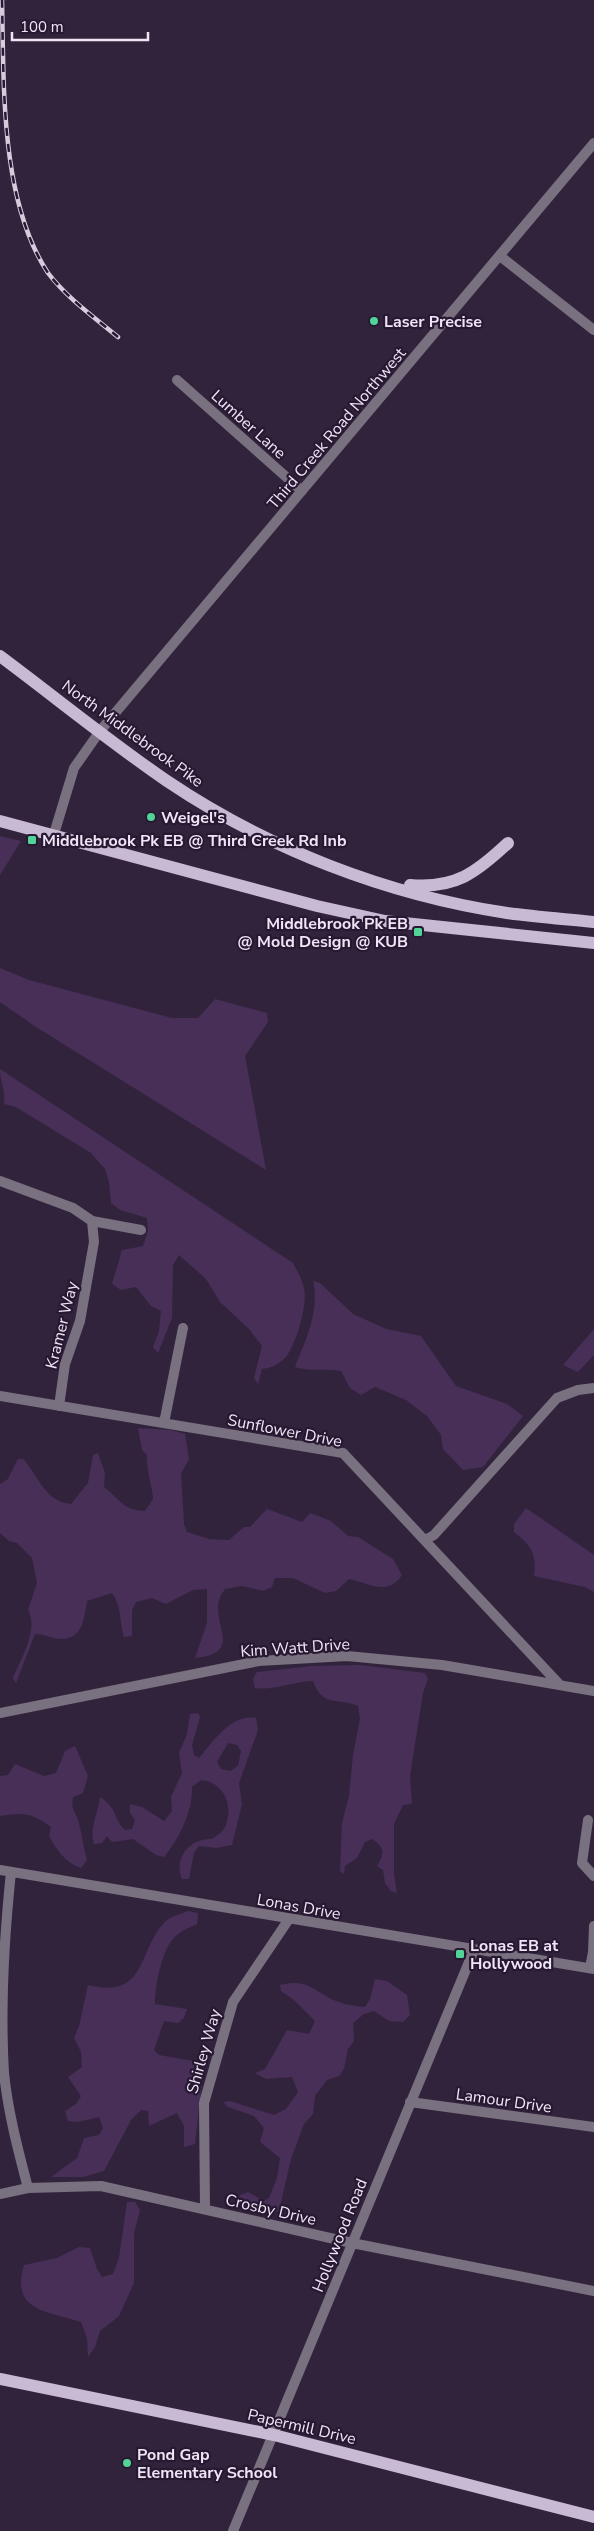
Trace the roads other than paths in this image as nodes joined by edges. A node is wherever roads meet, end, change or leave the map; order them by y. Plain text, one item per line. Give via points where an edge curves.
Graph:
1 (594, 144) edge
2 (500, 256) junction
3 (594, 330) edge
4 (177, 380) dead end
5 (302, 491) junction
6 (0, 656) edge
7 (100, 730) junction
8 (0, 821) edge
9 (54, 834) junction
10 (508, 843) dead end
11 (381, 883) junction
12 (594, 922) edge
13 (594, 942) edge
14 (0, 1181) edge
15 (92, 1221) junction
16 (141, 1230) dead end
17 (183, 1328) dead end
18 (594, 1388) edge
19 (0, 1396) edge
20 (58, 1406) junction
21 (164, 1423) junction
22 (425, 1540) junction
23 (559, 1684) junction
24 (594, 1691) edge
25 (0, 1713) edge
26 (588, 1820) dead end
27 (0, 1870) edge
28 (11, 1872) junction
29 (594, 1876) edge
30 (289, 1919) junction
31 (594, 1926) edge
32 (474, 1950) junction
33 (592, 1968) edge
34 (410, 2102) junction
35 (594, 2127) edge
36 (28, 2188) junction
37 (0, 2194) edge
38 (205, 2209) junction
39 (352, 2243) junction
40 (594, 2291) edge
41 (0, 2379) edge
42 (274, 2435) junction
43 (594, 2518) edge
44 (233, 2531) edge

1 - 2 street, Third Creek Road Northwest
2 - 3 street
2 - 5 street, Third Creek Road Northwest
4 - 5 street, Lumber Lane
5 - 7 street, Third Creek Road Northwest
6 - 7 main road, North Middlebrook Pike
7 - 9 street, Third Creek Road Northwest via 74,768
7 - 11 main road, North Middlebrook Pike via 168,781 220,812 283,846
8 - 9 main road
9 - 13 main road via 319,906 386,920 494,934
10 - 11 main road via 470,876 447,884 425,887
11 - 12 main road, North Middlebrook Pike via 507,913
14 - 15 street via 73,1208
15 - 16 street
15 - 20 street, Kramer Way via 94,1242 80,1321 65,1364
17 - 21 street
18 - 22 street via 556,1398 434,1534
19 - 20 street, Sunflower Drive
20 - 21 street, Sunflower Drive
21 - 22 street, Sunflower Drive via 344,1453
22 - 23 street, Sunflower Drive
23 - 24 street, Kim Watt Drive
23 - 25 street, Kim Watt Drive via 442,1665 347,1656 259,1661
26 - 29 street via 582,1863
27 - 28 street, Lonas Drive
28 - 30 street, Lonas Drive
28 - 36 street via 1,1967 0,2018 8,2108
30 - 32 street, Lonas Drive
30 - 38 street, Shirley Way via 233,2002 204,2103
31 - 33 street
32 - 33 street, Lonas Drive
32 - 34 street, Hollywood Road
34 - 35 street, Lamour Drive
34 - 39 street, Hollywood Road
36 - 37 street, Crosby Drive
36 - 38 street, Crosby Drive via 101,2186
38 - 39 street, Crosby Drive
39 - 40 street, Crosby Drive
39 - 42 street, Hollywood Road
41 - 42 main road, Papermill Drive
42 - 43 main road, Papermill Drive
42 - 44 street, Hollywood Road

